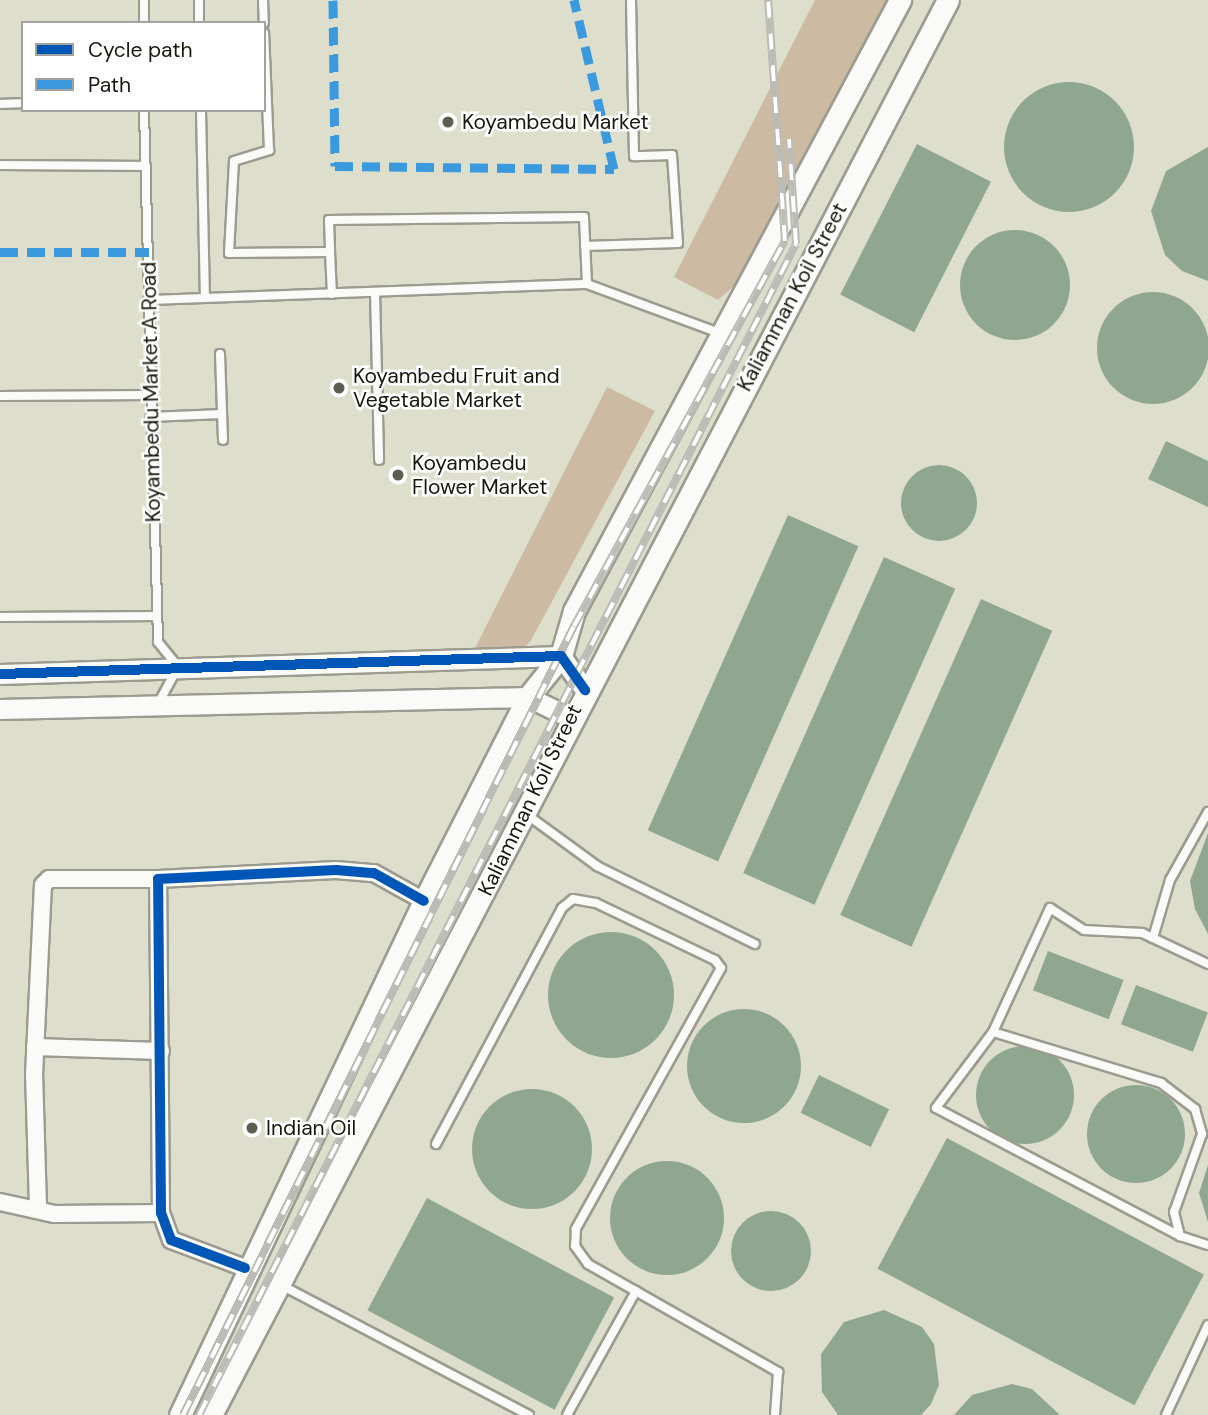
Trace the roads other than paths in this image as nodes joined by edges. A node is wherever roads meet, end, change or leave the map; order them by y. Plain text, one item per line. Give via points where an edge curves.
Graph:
1 (144, 0) edge
2 (199, 0) edge
3 (263, 0) edge
4 (631, 0) edge
5 (900, 0) edge
6 (948, 0) edge
7 (144, 21) edge
8 (199, 21) edge
9 (264, 21) edge
10 (266, 80) edge
11 (0, 103) edge
12 (21, 103) edge
13 (144, 112) edge
14 (201, 112) edge
15 (0, 165) edge
16 (146, 166) junction
17 (585, 246) junction
18 (330, 252) junction
19 (587, 284) junction
20 (375, 292) junction
21 (332, 293) junction
22 (205, 298) junction
23 (148, 300) junction
24 (724, 335) junction
25 (220, 354) dead end
26 (151, 395) junction
27 (0, 396) edge
28 (222, 414) junction
29 (150, 416) junction
30 (223, 440) dead end
31 (379, 460) dead end
32 (157, 616) junction
33 (0, 617) edge
34 (561, 656) junction
35 (178, 667) junction
36 (0, 674) edge
37 (585, 690) junction
38 (528, 697) junction
39 (158, 704) junction
40 (0, 709) edge
41 (571, 718) junction
42 (1208, 812) edge
43 (524, 813) junction
44 (158, 880) junction
45 (424, 901) junction
46 (1153, 938) junction
47 (755, 944) dead end
48 (1208, 964) edge
49 (993, 1032) junction
50 (35, 1047) junction
51 (161, 1051) junction
52 (436, 1144) dead end
53 (0, 1202) edge
54 (38, 1207) junction
55 (161, 1213) junction
56 (1180, 1236) junction
57 (1208, 1245) edge
58 (245, 1268) junction
59 (279, 1284) junction
60 (636, 1291) junction
61 (1208, 1325) edge
62 (180, 1415) edge
63 (211, 1415) edge
64 (529, 1415) edge
65 (567, 1415) edge
66 (775, 1415) edge
67 (1167, 1415) edge

1 - 7 lane
2 - 8 lane
3 - 9 lane
4 - 17 lane via 634,156 672,155 678,243
5 - 24 main road, Kaliamman Koil Street
6 - 37 main road, Kaliamman Koil Street
10 - 18 lane via 269,150 233,161 229,253
11 - 12 lane
13 - 16 lane, Koyambedu Market A Road
14 - 22 lane
15 - 16 lane
16 - 23 lane, Koyambedu Market A Road
17 - 18 lane via 584,217 329,220
17 - 19 lane
18 - 21 lane
19 - 20 lane
19 - 24 lane
20 - 21 lane
20 - 31 lane
21 - 22 lane
22 - 23 lane
23 - 26 lane, Koyambedu Market A Road
24 - 34 main road, Kaliamman Koil Street via 574,611
25 - 28 lane
26 - 27 lane
26 - 29 lane, Koyambedu Market A Road
28 - 29 lane
28 - 30 lane
29 - 32 lane, Koyambedu Market A Road
32 - 33 lane
32 - 35 lane, Koyambedu Market A Road via 158,642
34 - 35 street
34 - 37 street
34 - 38 main road, Kaliamman Koil Street
35 - 36 street
35 - 39 lane
37 - 41 main road, Kaliamman Koil Street
38 - 39 street
38 - 41 street
38 - 45 main road, Kaliamman Koil Street
39 - 40 street
41 - 43 main road, Kaliamman Koil Street
42 - 46 lane via 1170,880
43 - 47 lane via 597,866
43 - 59 main road, Kaliamman Koil Street
44 - 45 street via 336,870 374,873
44 - 50 street via 44,883
44 - 51 street
45 - 58 main road, Kaliamman Koil Street
46 - 48 lane
46 - 49 lane via 1084,930 1050,908
49 - 56 lane via 1161,1083 1195,1109 1202,1134 1174,1212
49 - 56 lane via 936,1108
50 - 51 street
50 - 54 street
51 - 55 street
52 - 60 lane via 562,908 573,899 596,903 715,960 722,968 576,1229 575,1246 587,1264
53 - 54 street
54 - 55 street via 54,1214
55 - 58 street via 171,1240
56 - 57 lane
58 - 62 main road, Kaliamman Koil Street via 228,1324
59 - 63 main road, Kaliamman Koil Street
59 - 64 lane
60 - 65 lane
60 - 66 lane via 778,1372
61 - 67 lane

